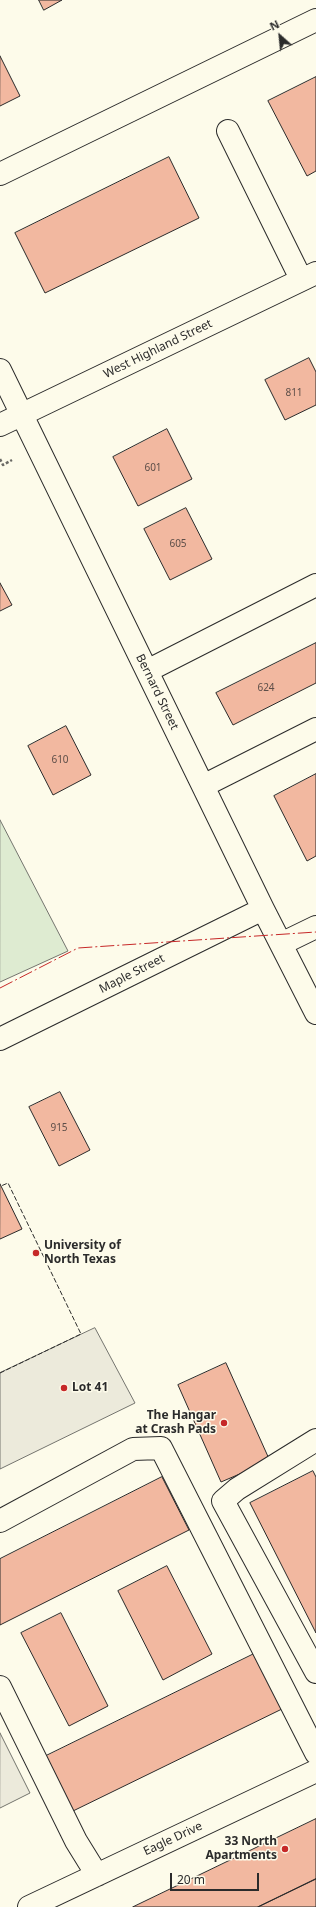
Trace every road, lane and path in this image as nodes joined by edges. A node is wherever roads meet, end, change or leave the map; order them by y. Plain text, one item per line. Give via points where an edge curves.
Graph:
1 (316, 20) edge
2 (228, 131) dead end
3 (0, 174) edge
4 (309, 276) edge
5 (0, 370) edge
6 (21, 415) junction
7 (0, 425) edge
8 (0, 459) edge
9 (12, 460) dead end
10 (316, 585) edge
11 (146, 670) junction
12 (316, 729) edge
13 (203, 786) junction
14 (263, 909) junction
15 (316, 927) edge
16 (281, 944) junction
17 (316, 1013) edge
18 (0, 1039) edge
19 (316, 1440) edge
20 (0, 1521) edge
21 (316, 1672) edge
22 (0, 1687) edge
23 (316, 1753) edge
24 (316, 1771) edge
25 (97, 1875) junction
26 (29, 1907) edge

1 - 3 street
2 - 4 street
4 - 6 street, West Highland Street
5 - 6 street, Bernard Street
6 - 7 street, West Highland Street
6 - 11 street, Bernard Street
8 - 9 path via 3,465
10 - 11 street
11 - 13 street, Bernard Street
12 - 13 street
13 - 14 street, Bernard Street
14 - 16 street, Bernard Street
14 - 18 street, Maple Street
15 - 16 street
16 - 17 street, Bernard Street
19 - 21 street via 237,1489 223,1501
20 - 23 street via 133,1449 161,1448
22 - 25 street via 76,1841
24 - 25 street, Eagle Drive
25 - 26 street, Eagle Drive

